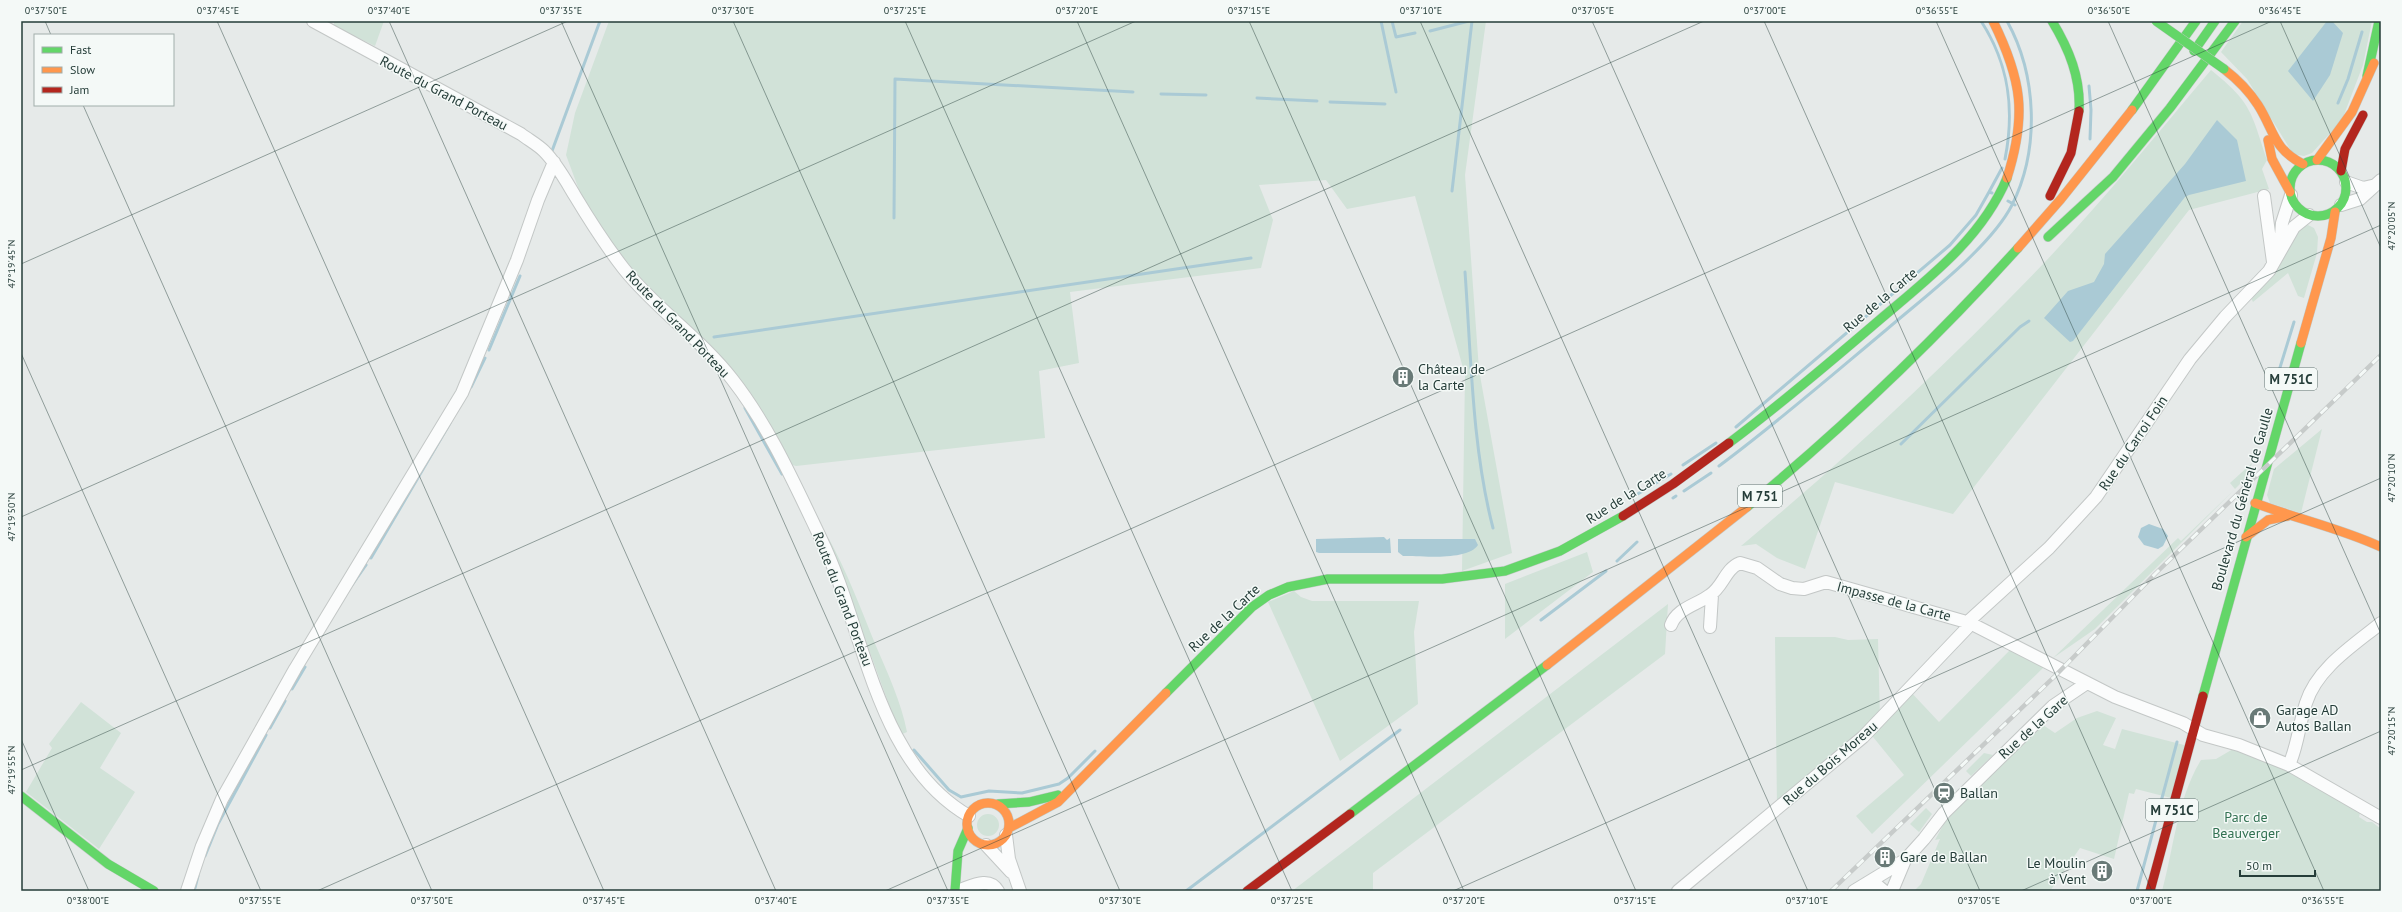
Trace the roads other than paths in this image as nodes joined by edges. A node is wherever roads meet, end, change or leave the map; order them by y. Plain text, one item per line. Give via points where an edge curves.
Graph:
1 (312, 21) edge
2 (1993, 21) edge
3 (2052, 21) edge
4 (2156, 21) edge
5 (2196, 21) edge
6 (2215, 21) edge
7 (2235, 21) edge
8 (2379, 21) edge
9 (2381, 48) edge
10 (2190, 58) dead end
11 (2367, 76) junction
12 (2266, 124) junction
13 (2317, 160) junction
14 (554, 162) junction
15 (2303, 164) junction
16 (2341, 171) junction
17 (2100, 176) dead end
18 (2346, 182) junction
19 (2378, 183) edge
20 (2290, 194) junction
21 (2264, 196) dead end
22 (2338, 209) junction
23 (2312, 216) junction
24 (2280, 250) junction
25 (2326, 254) junction
26 (2010, 258) junction
27 (2274, 263) junction
28 (2256, 503) junction
29 (2288, 516) junction
30 (2246, 537) junction
31 (2381, 547) edge
32 (1712, 595) junction
33 (1970, 623) junction
34 (2381, 623) edge
35 (1675, 626) dead end
36 (1710, 627) dead end
37 (2087, 683) junction
38 (2194, 728) junction
39 (2289, 765) junction
40 (1066, 794) junction
41 (21, 796) edge
42 (998, 804) junction
43 (969, 816) junction
44 (2381, 818) edge
45 (968, 828) junction
46 (1008, 832) junction
47 (983, 844) junction
48 (1905, 860) junction
49 (957, 870) junction
50 (1012, 873) junction
51 (1866, 884) junction
52 (154, 891) edge
53 (187, 891) edge
54 (956, 891) edge
55 (998, 891) edge
56 (1020, 891) edge
57 (1247, 891) edge
58 (1678, 891) edge
59 (1854, 891) edge
60 (1884, 891) edge
61 (1892, 891) edge
62 (2150, 891) edge

1 - 14 street, Route du Grand Porteau via 521,134 544,150
2 - 40 main road, Rue de la Carte via 2006,47 2013,70 2020,115 2010,173 1996,203 1982,225 1948,261 1747,431 1670,486 1608,525 1554,554 1508,571 1459,578 1308,581 1276,590 1252,607
3 - 26 main road via 2068,50 2077,78 2080,102 2078,130 2058,184
4 - 12 main road, bridge via 2224,69 2250,95
5 - 26 main road, M 751 via 2112,136
6 - 10 main road
7 - 17 main road via 2170,108 2113,177 2046,240
8 - 11 main road
9 - 11 main road
9 - 16 main road via 2366,105 2345,149
11 - 13 main road via 2352,112
12 - 15 main road via 2282,153
12 - 20 main road via 2272,159
13 - 15 main road
13 - 16 main road via 2330,162
14 - 43 street, Route du Grand Porteau via 624,269 656,304 704,347 732,378 754,411 822,541 900,746 932,789
14 - 53 street via 518,260 462,393 303,656 222,799
15 - 20 main road via 2292,178
16 - 18 main road
18 - 19 street via 2363,188
18 - 22 main road, M 751C via 2346,194
19 - 22 street via 2360,199
20 - 23 main road, M 751C via 2295,206
20 - 24 street, Rue du Carroi Foin via 2282,223
21 - 27 street
22 - 23 main road via 2326,216
22 - 25 main road, Boulevard du Général de Gaulle / M 751C
23 - 24 street, Rue du Carroi Foin via 2294,227
23 - 25 main road, Boulevard du Général de Gaulle / M 751C via 2322,230
24 - 27 street, Rue du Carroi Foin
25 - 28 main road, Boulevard du Général de Gaulle / M 751C
26 - 57 main road, M 751 via 1896,375 1760,496 1598,626
27 - 33 street, Rue du Carroi Foin via 2190,359 2096,497 2064,533
28 - 29 main road
28 - 30 main road, Boulevard du Général de Gaulle / M 751C
29 - 30 main road via 2268,520
29 - 31 main road via 2353,534
30 - 38 main road, Boulevard du Général de Gaulle / M 751C
32 - 33 street, Impasse de la Carte via 1731,568 1744,563 1792,588 1804,589 1826,582
32 - 35 street, Impasse de la Carte via 1678,614
32 - 36 street
33 - 37 street, Impasse de la Carte
33 - 58 street, Rue du Bois Moreau via 1863,737
34 - 39 street via 2330,666 2317,681 2306,703
37 - 38 street
37 - 48 street, Rue de la Gare via 2053,706 1985,771 1944,813
38 - 39 street via 2203,735 2239,745
38 - 62 main road, M 751C
39 - 44 street
40 - 42 main road via 1029,802
40 - 46 main road, Rue de la Carte via 1058,802
41 - 52 main road via 108,864
42 - 43 main road via 978,805
42 - 46 main road via 1005,810 1009,819
43 - 45 main road
45 - 47 main road via 974,840
45 - 49 main road via 957,847
46 - 47 main road via 1001,841
46 - 50 street
47 - 49 main road via 969,853
47 - 50 street
48 - 51 street, Rue de la Gare
48 - 61 street, Rue de la Gare
49 - 54 main road
50 - 56 street
51 - 59 street, Rue de la Gare
51 - 60 street via 1878,886
54 - 55 street via 986,882

